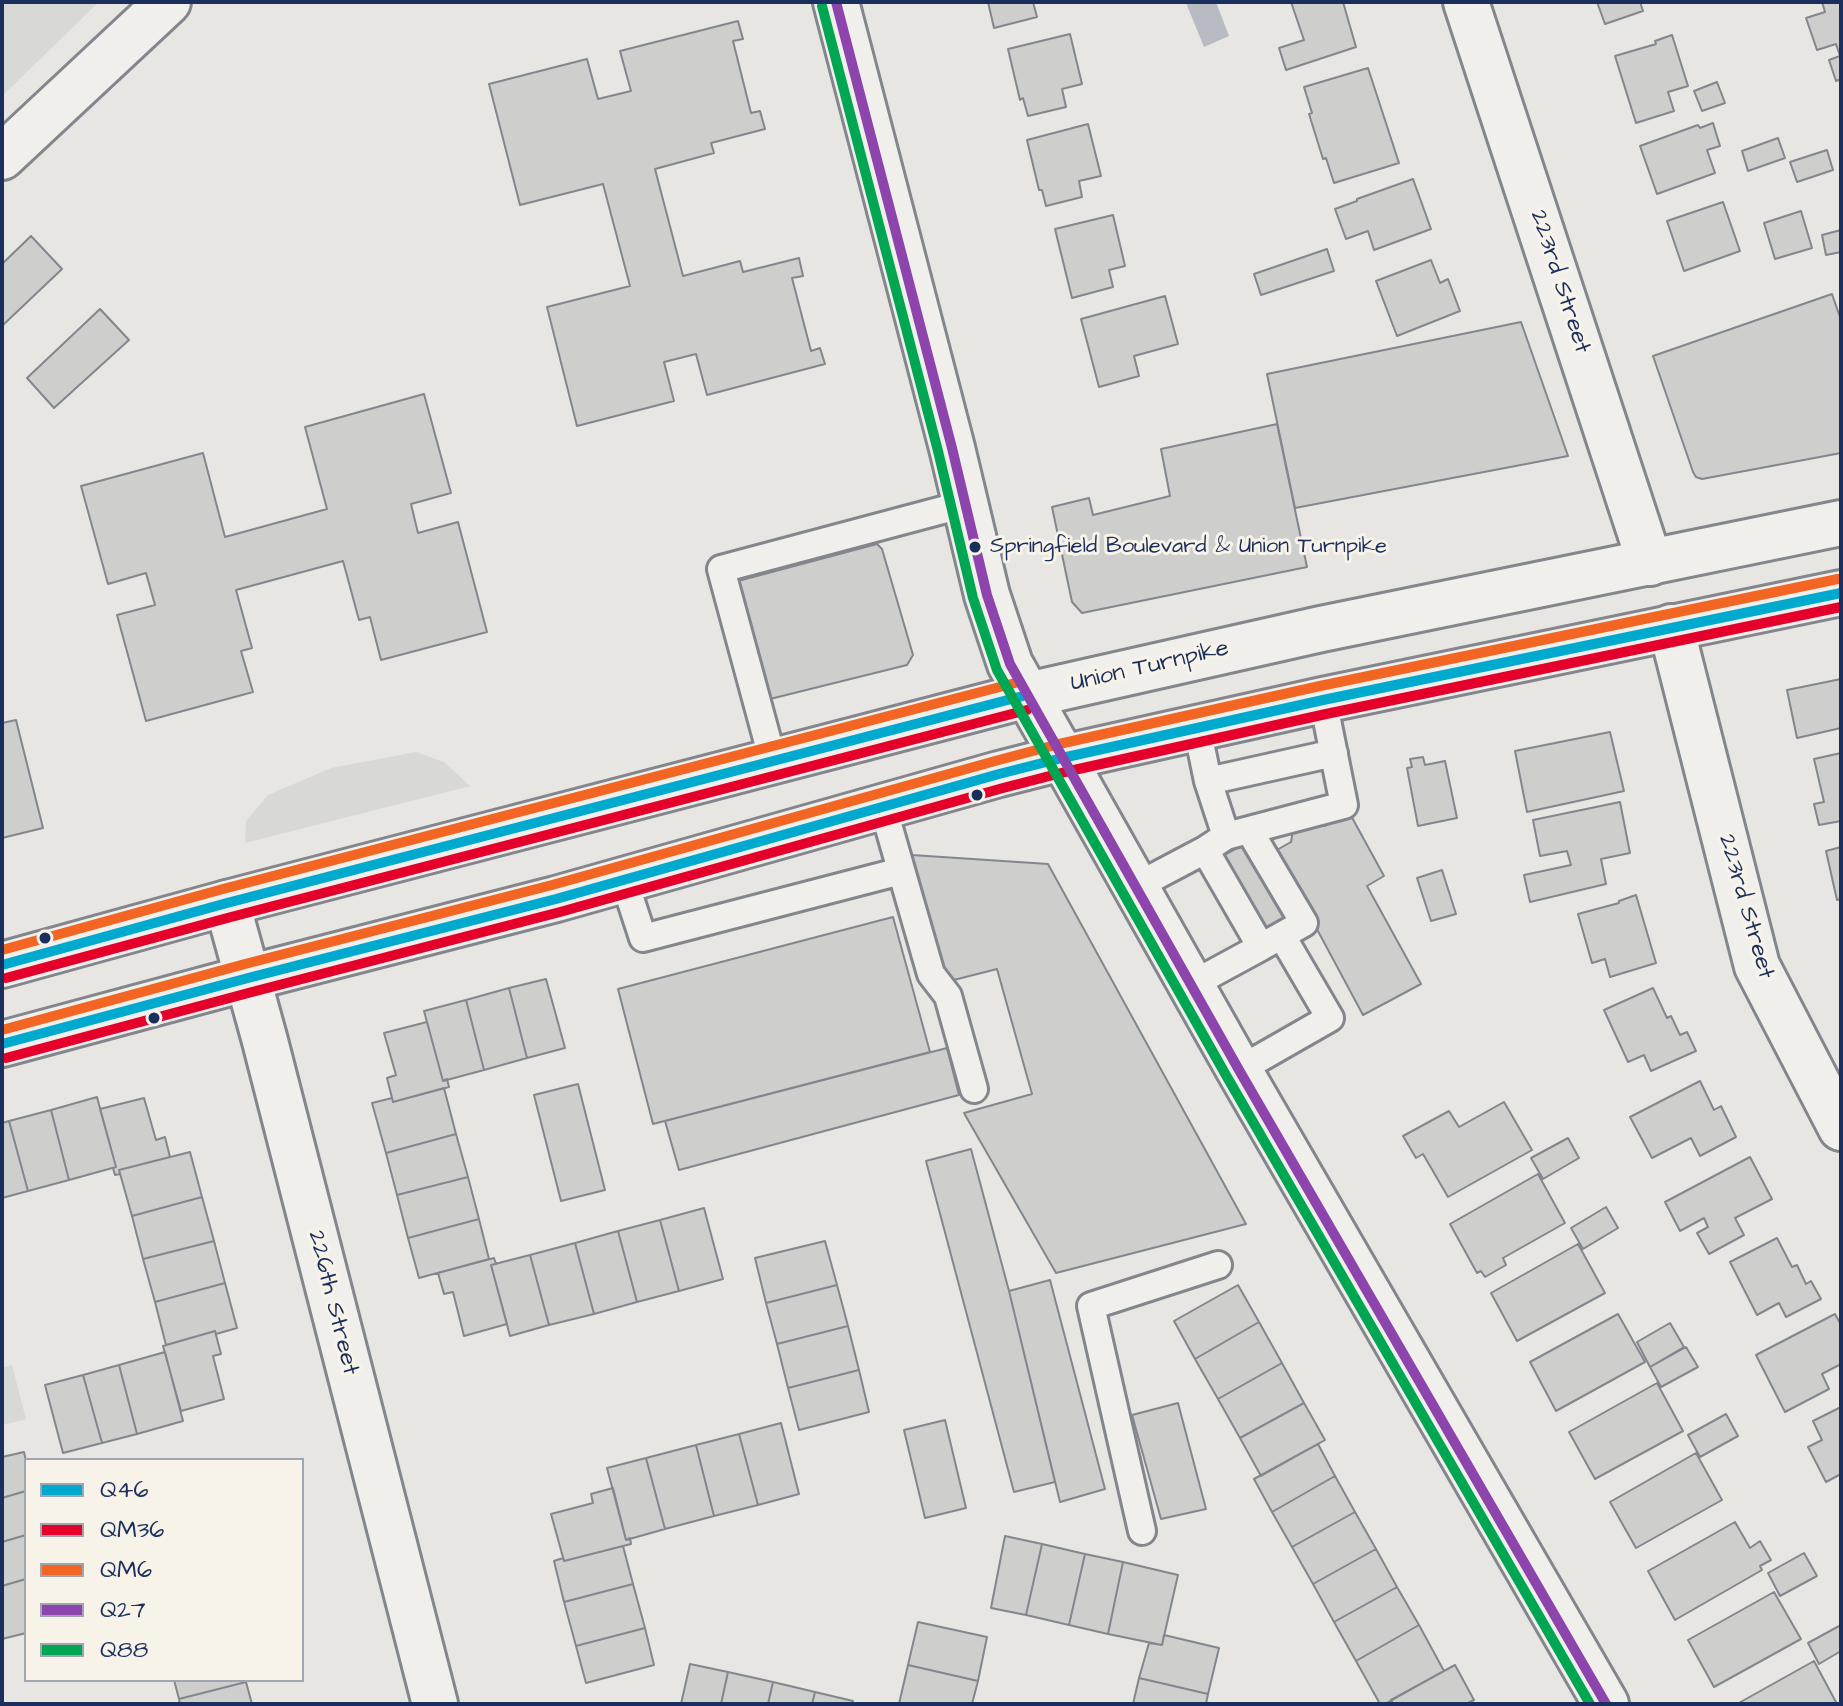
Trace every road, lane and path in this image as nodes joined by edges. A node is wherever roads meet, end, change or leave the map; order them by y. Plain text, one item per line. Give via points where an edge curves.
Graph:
1 (168, 2) edge
2 (836, 2) edge
3 (1466, 2) edge
4 (2, 157) edge
5 (965, 504) junction
6 (1841, 523) edge
7 (1650, 563) junction
8 (1841, 593) edge
9 (1671, 627) junction
10 (1028, 695) junction
11 (1323, 700) junction
12 (1197, 728) junction
13 (1334, 753) junction
14 (1062, 758) junction
15 (773, 761) junction
16 (1208, 781) junction
17 (883, 807) junction
18 (1227, 839) junction
19 (901, 871) junction
20 (624, 880) junction
21 (1135, 887) junction
22 (227, 903) junction
23 (1271, 942) junction
24 (2, 965) edge
25 (248, 978) junction
26 (1191, 985) junction
27 (2, 1044) edge
28 (1239, 1070) junction
29 (974, 1089) dead end
30 (1841, 1128) edge
31 (1218, 1265) dead end
32 (1142, 1531) dead end
33 (435, 1704) edge
34 (1606, 1704) edge

1 - 4 main road
2 - 5 main road
3 - 7 main road, 223rd Street
5 - 10 main road via 995,620
5 - 15 lane via 721,569
6 - 7 main road, Union Turnpike
7 - 10 main road, Union Turnpike
8 - 9 main road
9 - 11 main road
9 - 30 main road, 223rd Street via 1757,966
10 - 14 main road
10 - 15 main road, Union Turnpike
11 - 12 main road
11 - 13 lane
12 - 14 main road
12 - 16 lane
13 - 16 lane
13 - 18 lane via 1344,805
14 - 17 main road
14 - 21 main road
15 - 22 main road, Union Turnpike
16 - 18 lane
17 - 19 lane
17 - 20 main road
18 - 21 lane
18 - 23 lane
18 - 23 lane via 1304,923
19 - 20 lane via 643,938
19 - 29 lane via 931,974 948,996
20 - 25 main road
21 - 26 main road
22 - 24 main road, Union Turnpike
22 - 25 main road, 226th Street
23 - 26 lane
23 - 28 lane via 1330,1018
25 - 27 main road
25 - 33 main road, 226th Street
26 - 28 main road
28 - 34 main road
31 - 32 lane via 1091,1306

